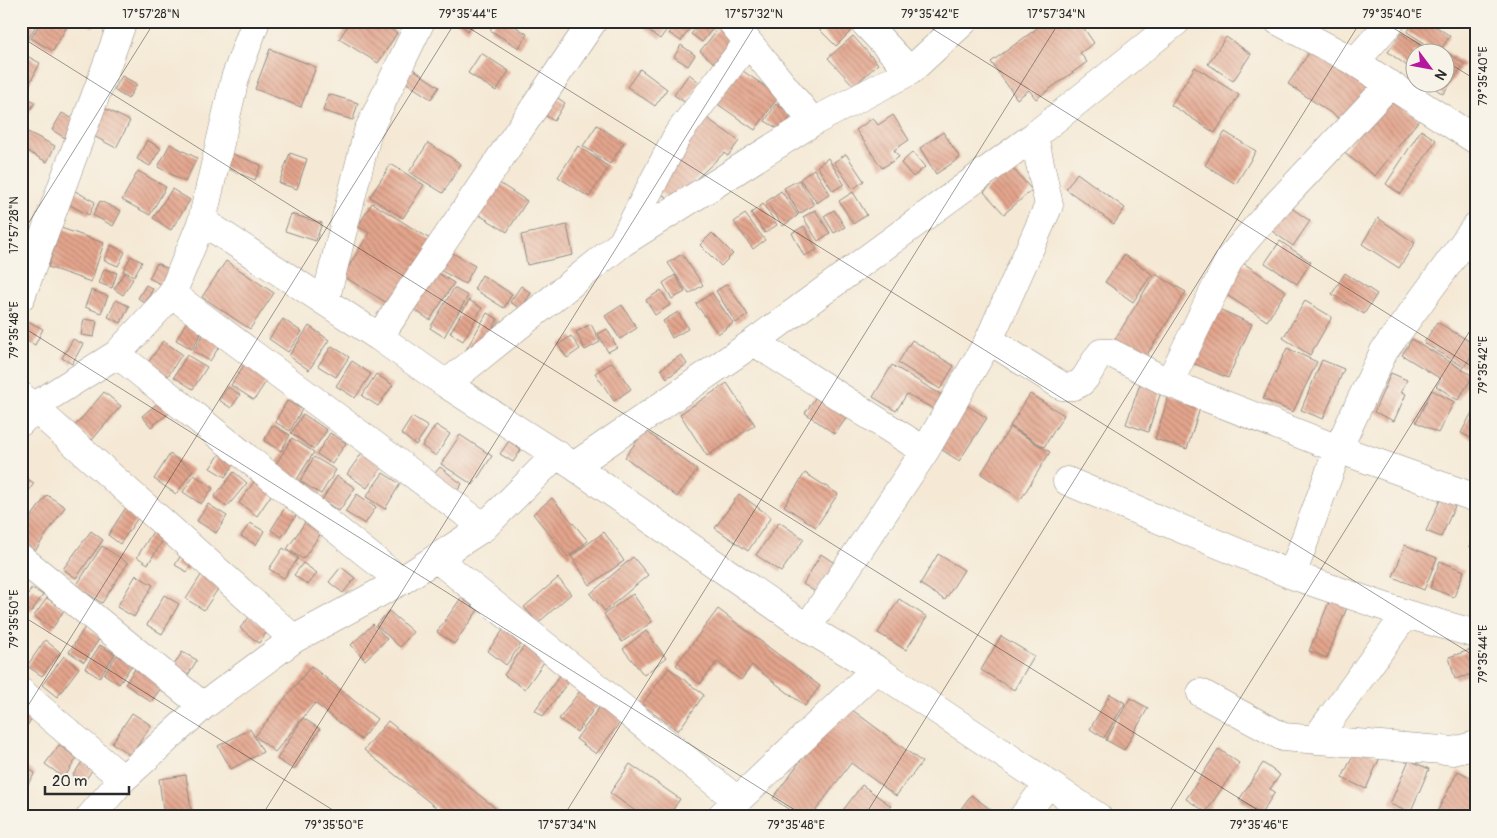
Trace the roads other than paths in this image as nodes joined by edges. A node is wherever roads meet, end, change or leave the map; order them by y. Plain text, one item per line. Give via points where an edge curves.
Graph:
1 (124, 21) edge
2 (256, 21) edge
3 (421, 21) edge
4 (593, 21) edge
5 (731, 21) edge
6 (863, 21) edge
7 (964, 21) edge
8 (1177, 21) edge
9 (1278, 21) edge
10 (1391, 21) edge
11 (748, 42) junction
12 (1355, 62) junction
13 (910, 71) junction
14 (1390, 84) junction
15 (813, 122) junction
16 (1034, 136) junction
17 (1476, 140) edge
18 (202, 221) junction
19 (1476, 226) edge
20 (622, 243) junction
21 (172, 294) junction
22 (21, 296) edge
23 (325, 301) junction
24 (379, 337) junction
25 (989, 340) junction
26 (754, 342) junction
27 (117, 354) junction
28 (1169, 383) junction
29 (446, 384) junction
30 (25, 408) edge
31 (1338, 449) junction
32 (925, 451) junction
33 (566, 460) junction
34 (1067, 482) dead end
35 (1476, 498) edge
36 (484, 527) junction
37 (21, 558) edge
38 (436, 558) junction
39 (1292, 575) junction
40 (401, 581) junction
41 (1406, 614) junction
42 (808, 628) junction
43 (1476, 634) edge
44 (294, 639) junction
45 (876, 669) junction
46 (21, 692) edge
47 (1201, 693) dead end
48 (204, 706) junction
49 (1315, 740) junction
50 (1476, 745) edge
51 (123, 779) junction
52 (1048, 784) junction
53 (729, 808) edge
54 (90, 817) edge
55 (1023, 817) edge
56 (1098, 817) edge

1 - 22 street
2 - 18 street via 235,78
3 - 23 street via 368,131
4 - 24 street
5 - 11 street
6 - 13 street
7 - 13 street
8 - 16 street
9 - 12 street
10 - 12 street
11 - 15 street
11 - 20 street via 678,134
12 - 14 street
13 - 15 street
14 - 17 street
14 - 28 street via 1230,258
15 - 20 street
16 - 25 street via 1049,205
16 - 26 street
18 - 21 street
18 - 23 street
19 - 31 street via 1384,351
20 - 29 street
21 - 27 street
21 - 36 street
23 - 24 street
24 - 29 street
25 - 28 street via 1062,386 1081,384 1101,354 1111,353
25 - 32 street
26 - 32 street
26 - 33 street
27 - 30 street
27 - 40 street
28 - 31 street
29 - 33 street
30 - 44 street
31 - 35 street
31 - 39 street
32 - 42 street
33 - 36 street
33 - 42 street
34 - 39 street
36 - 38 street
37 - 48 street
38 - 40 street
38 - 53 street
39 - 41 street
40 - 44 street
41 - 43 street
41 - 49 street
42 - 45 street
44 - 48 street
45 - 52 street
45 - 53 street
46 - 51 street
47 - 49 street via 1283,737
48 - 51 street
49 - 50 street via 1454,751
51 - 54 street
52 - 55 street
52 - 56 street

